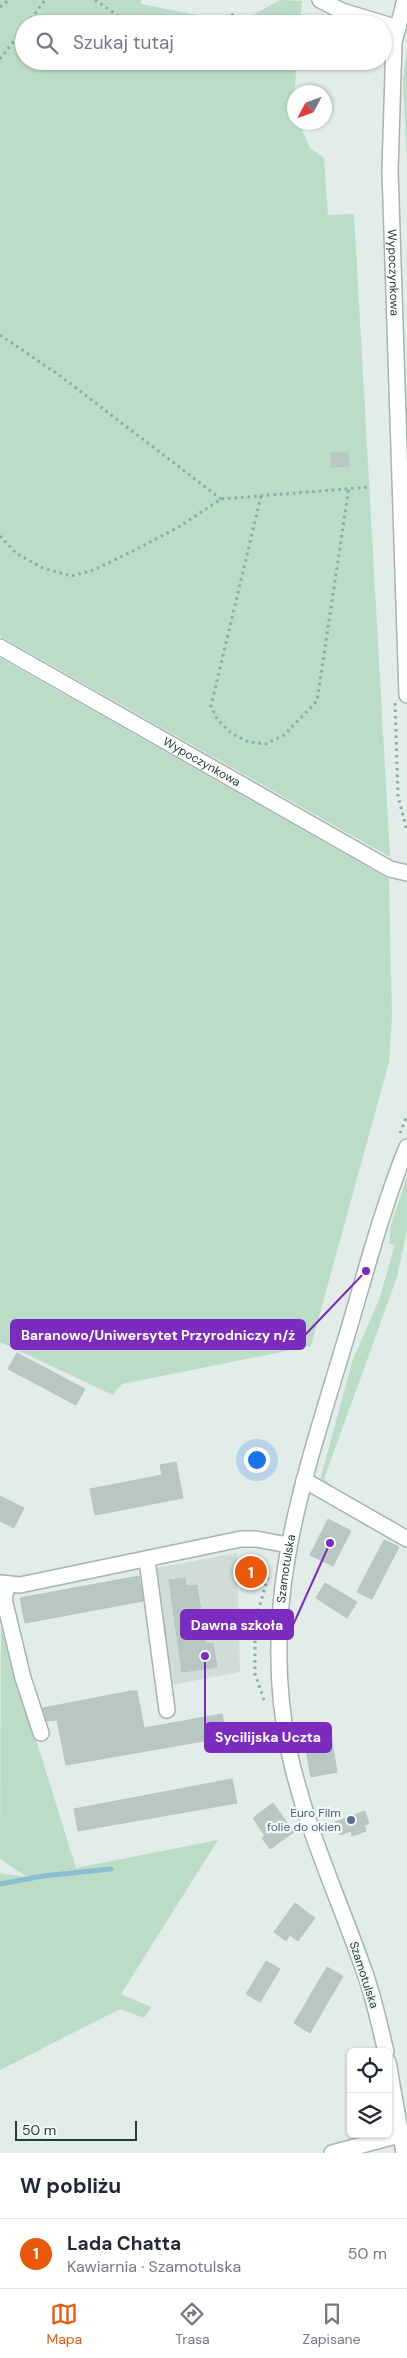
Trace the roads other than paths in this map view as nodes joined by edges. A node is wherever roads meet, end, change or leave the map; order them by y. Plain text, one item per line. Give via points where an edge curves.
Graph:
1 (320, 0) edge
2 (404, 0) edge
3 (355, 15) edge
4 (392, 26) edge
5 (398, 28) junction
6 (405, 516) edge
7 (0, 647) edge
8 (407, 696) edge
9 (407, 873) edge
10 (407, 1147) edge
11 (304, 1480) junction
12 (407, 1539) edge
13 (288, 1545) junction
14 (147, 1560) junction
15 (4, 1584) edge
16 (167, 1710) dead end
17 (41, 1733) dead end
18 (385, 2048) edge
19 (392, 2080) edge
20 (404, 2134) edge
21 (332, 2153) edge
22 (404, 2153) edge

1 - 3 street
2 - 5 street, Wypoczynkowa
4 - 5 street
5 - 6 street, Wypoczynkowa via 394,42 390,170
6 - 8 street, Wypoczynkowa
7 - 9 street, Wypoczynkowa via 390,868
10 - 11 street, Szamotulska via 384,1210
11 - 12 street
11 - 13 street, Szamotulska
13 - 14 street via 247,1538
13 - 18 street, Szamotulska via 278,1632 280,1696 288,1750 306,1814 363,1968
14 - 15 street via 20,1585
14 - 16 street
15 - 17 street via 4,1599 23,1678
19 - 20 street
20 - 21 street
20 - 22 street

